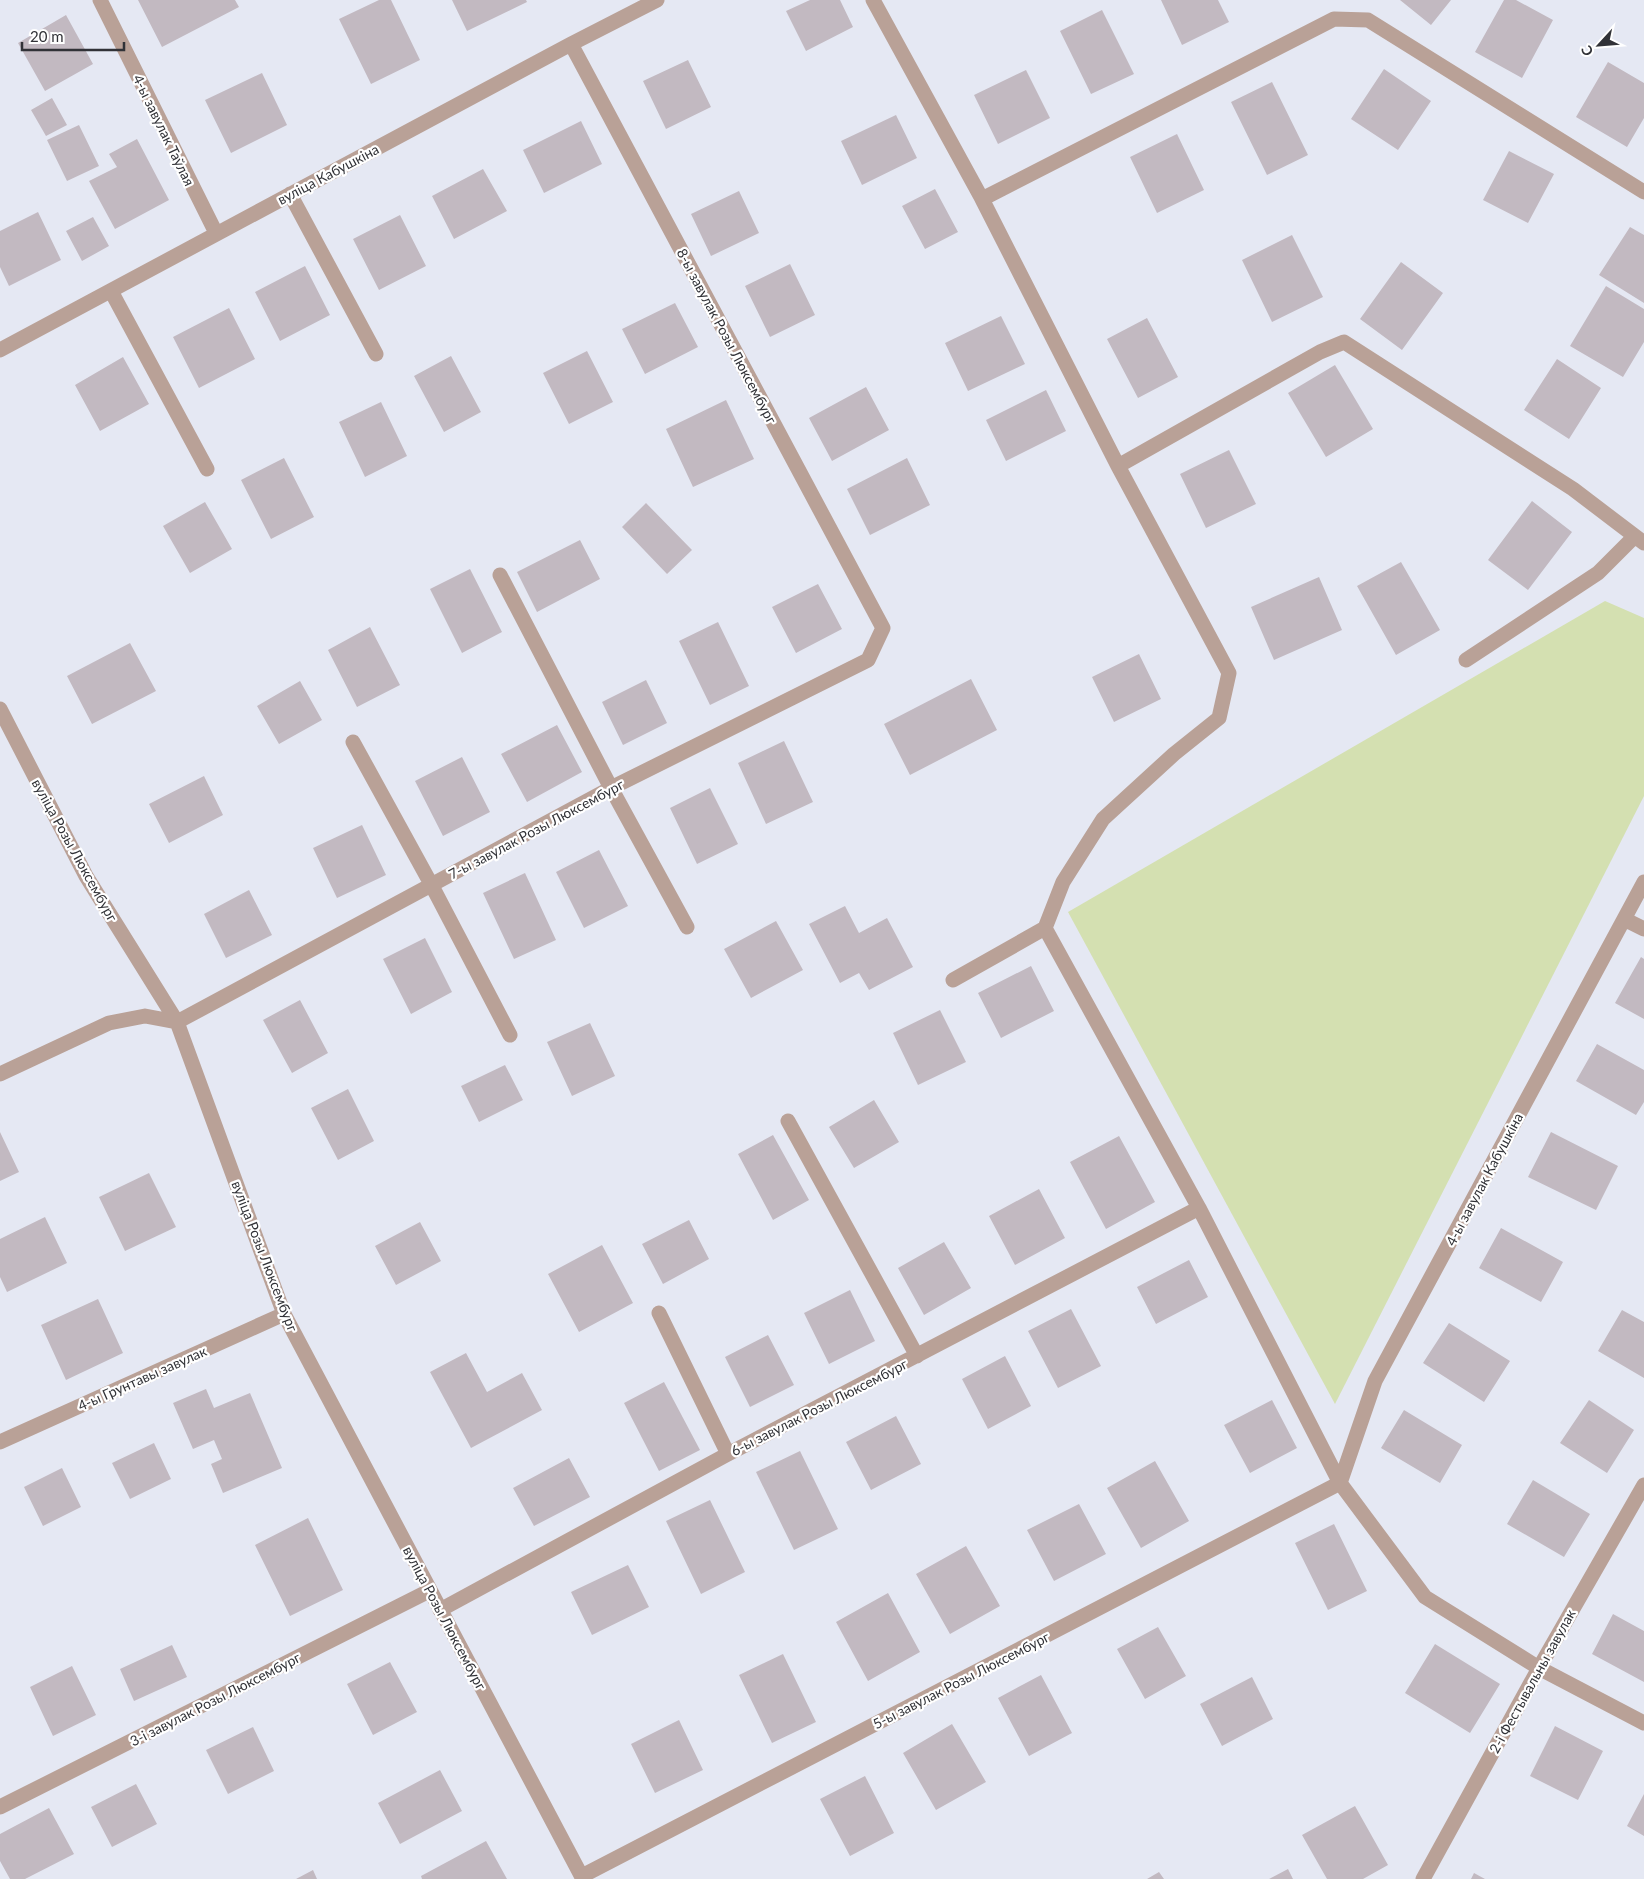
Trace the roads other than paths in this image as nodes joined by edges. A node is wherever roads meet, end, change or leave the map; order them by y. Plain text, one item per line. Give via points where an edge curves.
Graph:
1 (100, 0) edge
2 (658, 0) edge
3 (873, 0) edge
4 (571, 44) junction
5 (1644, 192) edge
6 (290, 194) junction
7 (982, 199) junction
8 (216, 233) junction
9 (111, 291) junction
10 (0, 350) edge
11 (376, 354) dead end
12 (1118, 466) junction
13 (207, 469) dead end
14 (1639, 539) edge
15 (500, 575) dead end
16 (883, 628) joint
17 (1466, 660) dead end
18 (0, 709) edge
19 (353, 742) dead end
20 (612, 788) junction
21 (1644, 882) edge
22 (431, 884) junction
23 (1624, 919) junction
24 (686, 927) dead end
25 (1045, 928) junction
26 (1644, 929) edge
27 (953, 980) dead end
28 (177, 1022) junction
29 (510, 1035) dead end
30 (0, 1074) edge
31 (788, 1121) dead end
32 (1200, 1208) junction
33 (659, 1313) dead end
34 (284, 1314) junction
35 (917, 1356) junction
36 (0, 1442) edge
37 (728, 1454) junction
38 (1340, 1483) junction
39 (1644, 1485) edge
40 (429, 1591) junction
41 (440, 1610) junction
42 (1539, 1668) junction
43 (1644, 1723) edge
44 (0, 1807) edge
45 (582, 1878) edge
46 (1423, 1879) edge

1 - 8 street, 4-ы завулак Таўлая
2 - 4 street, вуліца Кабушкіна
3 - 7 street
4 - 6 street, вуліца Кабушкіна
4 - 16 street, 8-ы завулак Розы Люксембург
5 - 7 street via 1368,20 1334,19
6 - 8 street, вуліца Кабушкіна
6 - 11 street
7 - 12 street
8 - 9 street, вуліца Кабушкіна
9 - 10 street, вуліца Кабушкіна
9 - 13 street
12 - 14 street via 1320,352 1344,342 1573,489
12 - 25 street via 1229,673 1219,718 1103,819 1063,882
14 - 17 street via 1598,573
15 - 20 street
16 - 20 street, 7-ы завулак Розы Люксембург via 868,660
18 - 28 street, вуліца Розы Люксембург via 86,876
19 - 22 street
20 - 22 street, 7-ы завулак Розы Люксембург
20 - 24 street
21 - 23 street, 4-ы завулак Кабушкіна
22 - 28 street, 7-ы завулак Розы Люксембург
22 - 29 street
23 - 26 street
23 - 38 street, 4-ы завулак Кабушкіна via 1375,1382
25 - 27 street
25 - 32 street
28 - 30 street via 145,1016 109,1023
28 - 34 street, вуліца Розы Люксембург
31 - 35 street
32 - 35 street, 6-ы завулак Розы Люксембург
32 - 38 street
33 - 37 street
34 - 36 street, 4-ы Грунтавы завулак
34 - 40 street, вуліца Розы Люксембург
35 - 37 street, 6-ы завулак Розы Люксембург
37 - 41 street, 6-ы завулак Розы Люксембург
38 - 42 street via 1425,1597
38 - 45 street, 5-ы завулак Розы Люксембург
39 - 42 street, 2-і Фестывальны завулак
40 - 41 street, вуліца Розы Люксембург
40 - 44 street, 3-і завулак Розы Люксембург
41 - 45 street, вуліца Розы Люксембург
42 - 43 street
42 - 46 street, 2-і Фестывальны завулак

